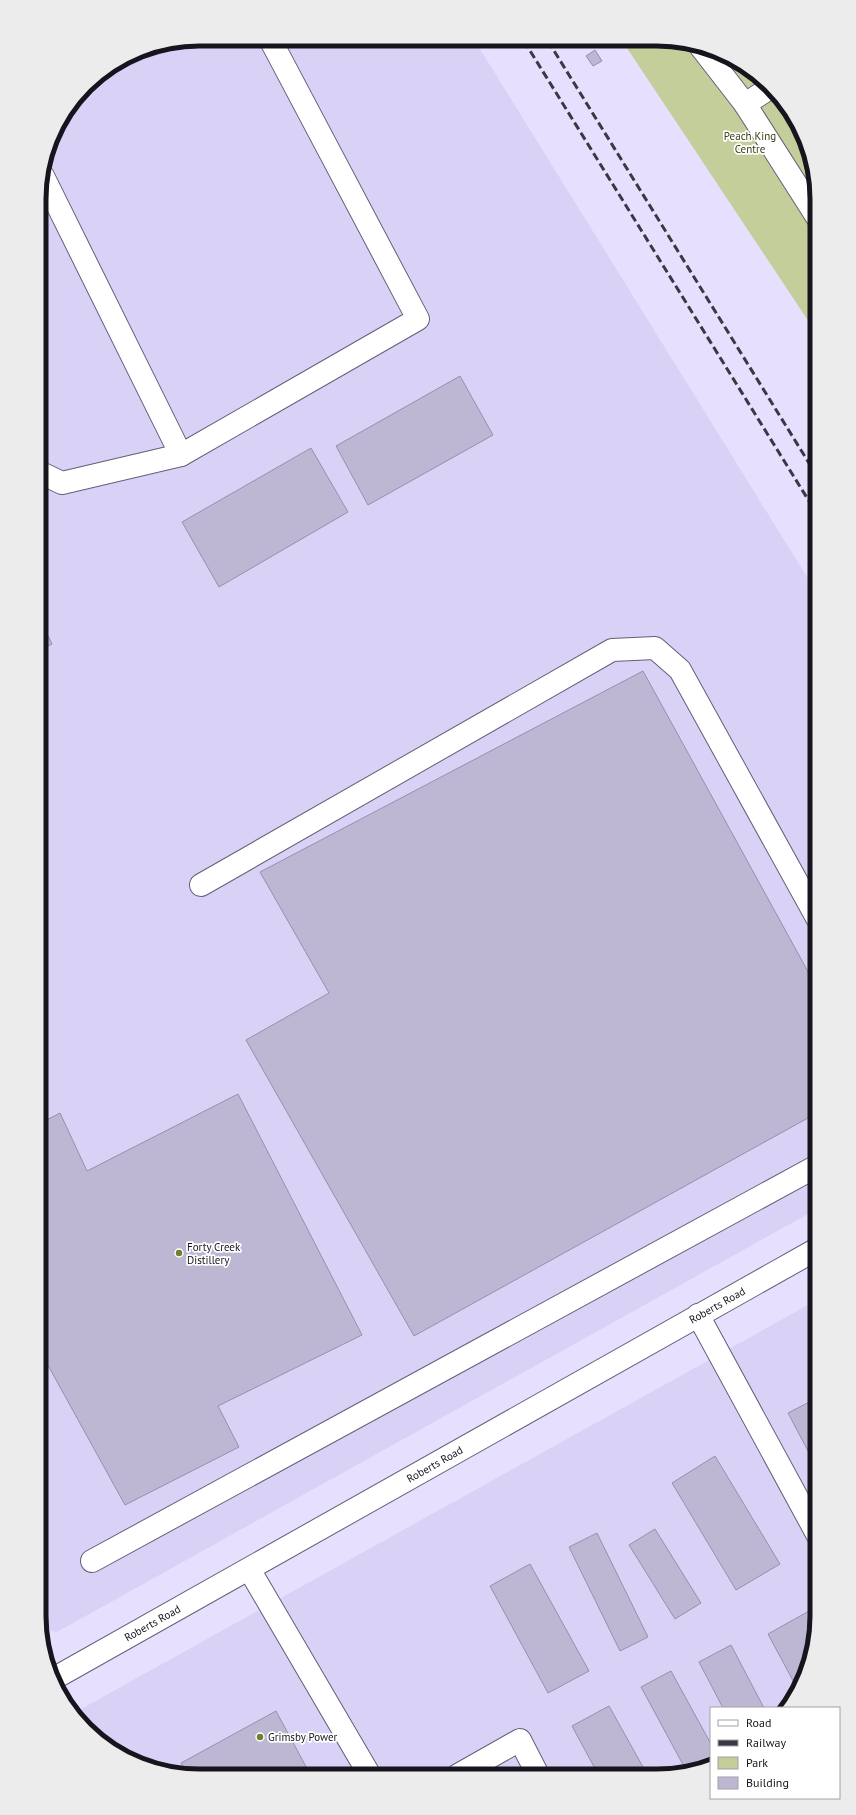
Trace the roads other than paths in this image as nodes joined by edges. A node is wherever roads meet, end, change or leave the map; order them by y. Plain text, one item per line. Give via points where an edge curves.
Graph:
1 (274, 46) edge
2 (706, 54) edge
3 (765, 91) edge
4 (745, 104) junction
5 (46, 185) edge
6 (810, 206) edge
7 (181, 455) junction
8 (46, 475) edge
9 (200, 885) dead end
10 (810, 905) edge
11 (810, 1170) edge
12 (810, 1253) edge
13 (698, 1316) junction
14 (810, 1521) edge
15 (92, 1561) dead end
16 (249, 1569) junction
17 (58, 1676) edge
18 (366, 1769) edge
19 (470, 1769) edge
20 (535, 1769) edge

1 - 7 street via 418,319
2 - 4 street
3 - 4 street
4 - 6 street
5 - 7 street
7 - 8 street via 62,483
9 - 10 street via 612,650 655,648 680,670
11 - 15 street
12 - 13 street, Roberts Road
13 - 14 street
13 - 16 street, Roberts Road
16 - 17 street, Roberts Road
16 - 18 street
19 - 20 street via 520,1740

